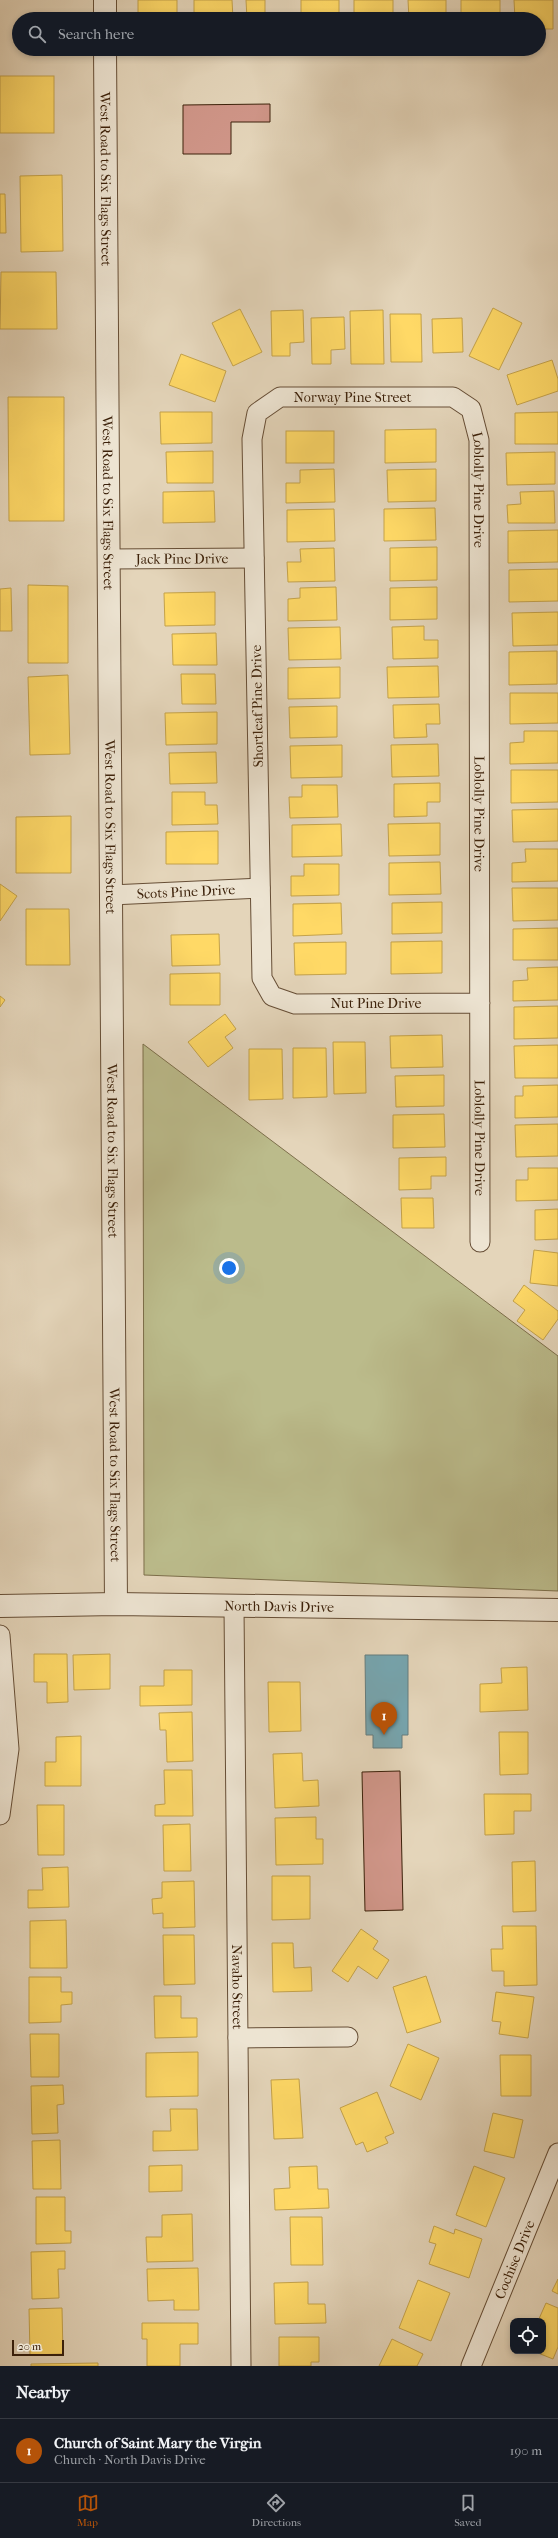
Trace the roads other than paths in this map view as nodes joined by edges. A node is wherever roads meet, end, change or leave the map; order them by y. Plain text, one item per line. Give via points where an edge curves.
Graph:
1 (105, 0) edge
2 (105, 12) edge
3 (105, 56) edge
4 (453, 396) joint
5 (257, 413) joint
6 (254, 558) junction
7 (109, 559) junction
8 (260, 888) junction
9 (111, 895) junction
10 (272, 996) joint
11 (480, 1003) junction
12 (480, 1242) dead end
13 (116, 1604) junction
14 (0, 1606) edge
15 (234, 1607) junction
16 (558, 1610) edge
17 (0, 1635) edge
18 (0, 1815) edge
19 (348, 2037) dead end
20 (238, 2038) junction
21 (558, 2153) edge
22 (241, 2366) edge
23 (471, 2366) edge

1 - 2 street
3 - 7 street, West Road to Six Flags Street
4 - 5 street, Norway Pine Street via 280,397
4 - 11 street, Loblolly Pine Drive via 471,409 479,440
5 - 6 street, Shortleaf Pine Drive via 252,439
6 - 7 street, Jack Pine Drive
6 - 8 street, Shortleaf Pine Drive
7 - 9 street, West Road to Six Flags Street
8 - 9 street, Scots Pine Drive
8 - 10 street, Shortleaf Pine Drive via 262,978
9 - 13 street, West Road to Six Flags Street
10 - 11 street, Nut Pine Drive via 296,1004
11 - 12 street, Loblolly Pine Drive
13 - 14 street, North Davis Drive
13 - 15 street, North Davis Drive
15 - 16 street, North Davis Drive
15 - 20 street, Navaho Street
17 - 18 street via 10,1749
19 - 20 street
20 - 22 street, Navaho Street
21 - 23 street, Cochise Drive

